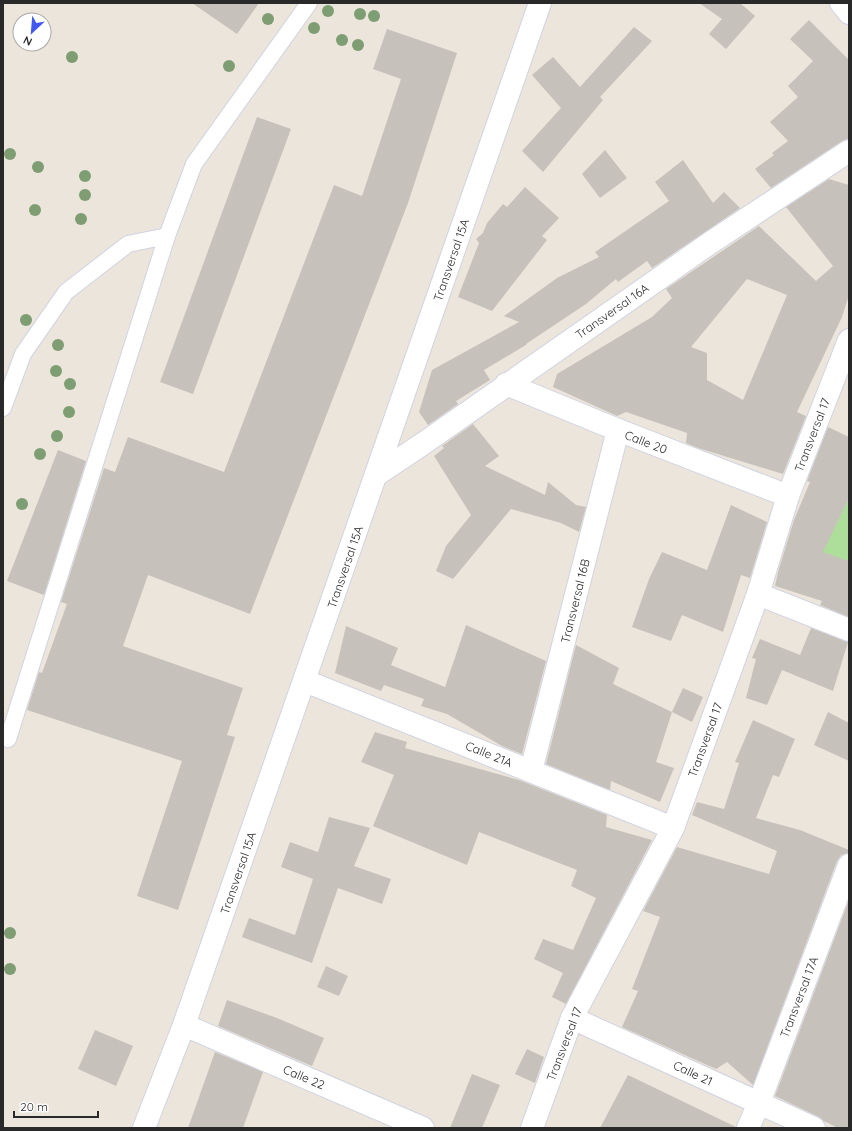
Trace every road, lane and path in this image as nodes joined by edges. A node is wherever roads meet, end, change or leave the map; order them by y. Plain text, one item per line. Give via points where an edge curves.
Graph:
1 (309, 3) edge
2 (540, 3) edge
3 (841, 3) edge
4 (849, 13) edge
5 (849, 151) edge
6 (167, 236) junction
7 (849, 340) edge
8 (506, 384) junction
9 (3, 408) edge
10 (618, 430) junction
11 (376, 475) junction
12 (788, 496) junction
13 (758, 594) junction
14 (849, 630) edge
15 (305, 681) junction
16 (8, 738) dead end
17 (531, 771) junction
18 (673, 828) junction
19 (849, 865) edge
20 (572, 1018) junction
21 (184, 1025) junction
22 (759, 1104) junction
23 (144, 1128) edge
24 (423, 1128) edge
25 (532, 1128) edge
26 (748, 1128) edge
27 (814, 1128) edge

1 - 6 lane via 194,164
2 - 11 street, Transversal 15A
3 - 4 street
5 - 8 street, Transversal 16A via 710,243
6 - 9 lane via 128,244 66,292 23,354
6 - 16 lane
7 - 12 street, Transversal 17
8 - 10 street, Calle 20
8 - 11 street, Transversal 16A
10 - 12 street, Calle 20
10 - 17 street, Transversal 16B
11 - 15 street, Transversal 15A
12 - 13 street, Transversal 17
13 - 14 street
13 - 18 street, Transversal 17
15 - 17 street, Calle 21A
15 - 21 street, Transversal 15A
17 - 18 street, Calle 21A
18 - 20 street, Transversal 17
19 - 22 street, Transversal 17A
20 - 22 street, Calle 21
20 - 25 street, Transversal 17
21 - 23 street, Transversal 15A
21 - 24 street, Calle 22
22 - 26 street, Transversal 17A
22 - 27 street, Calle 21

